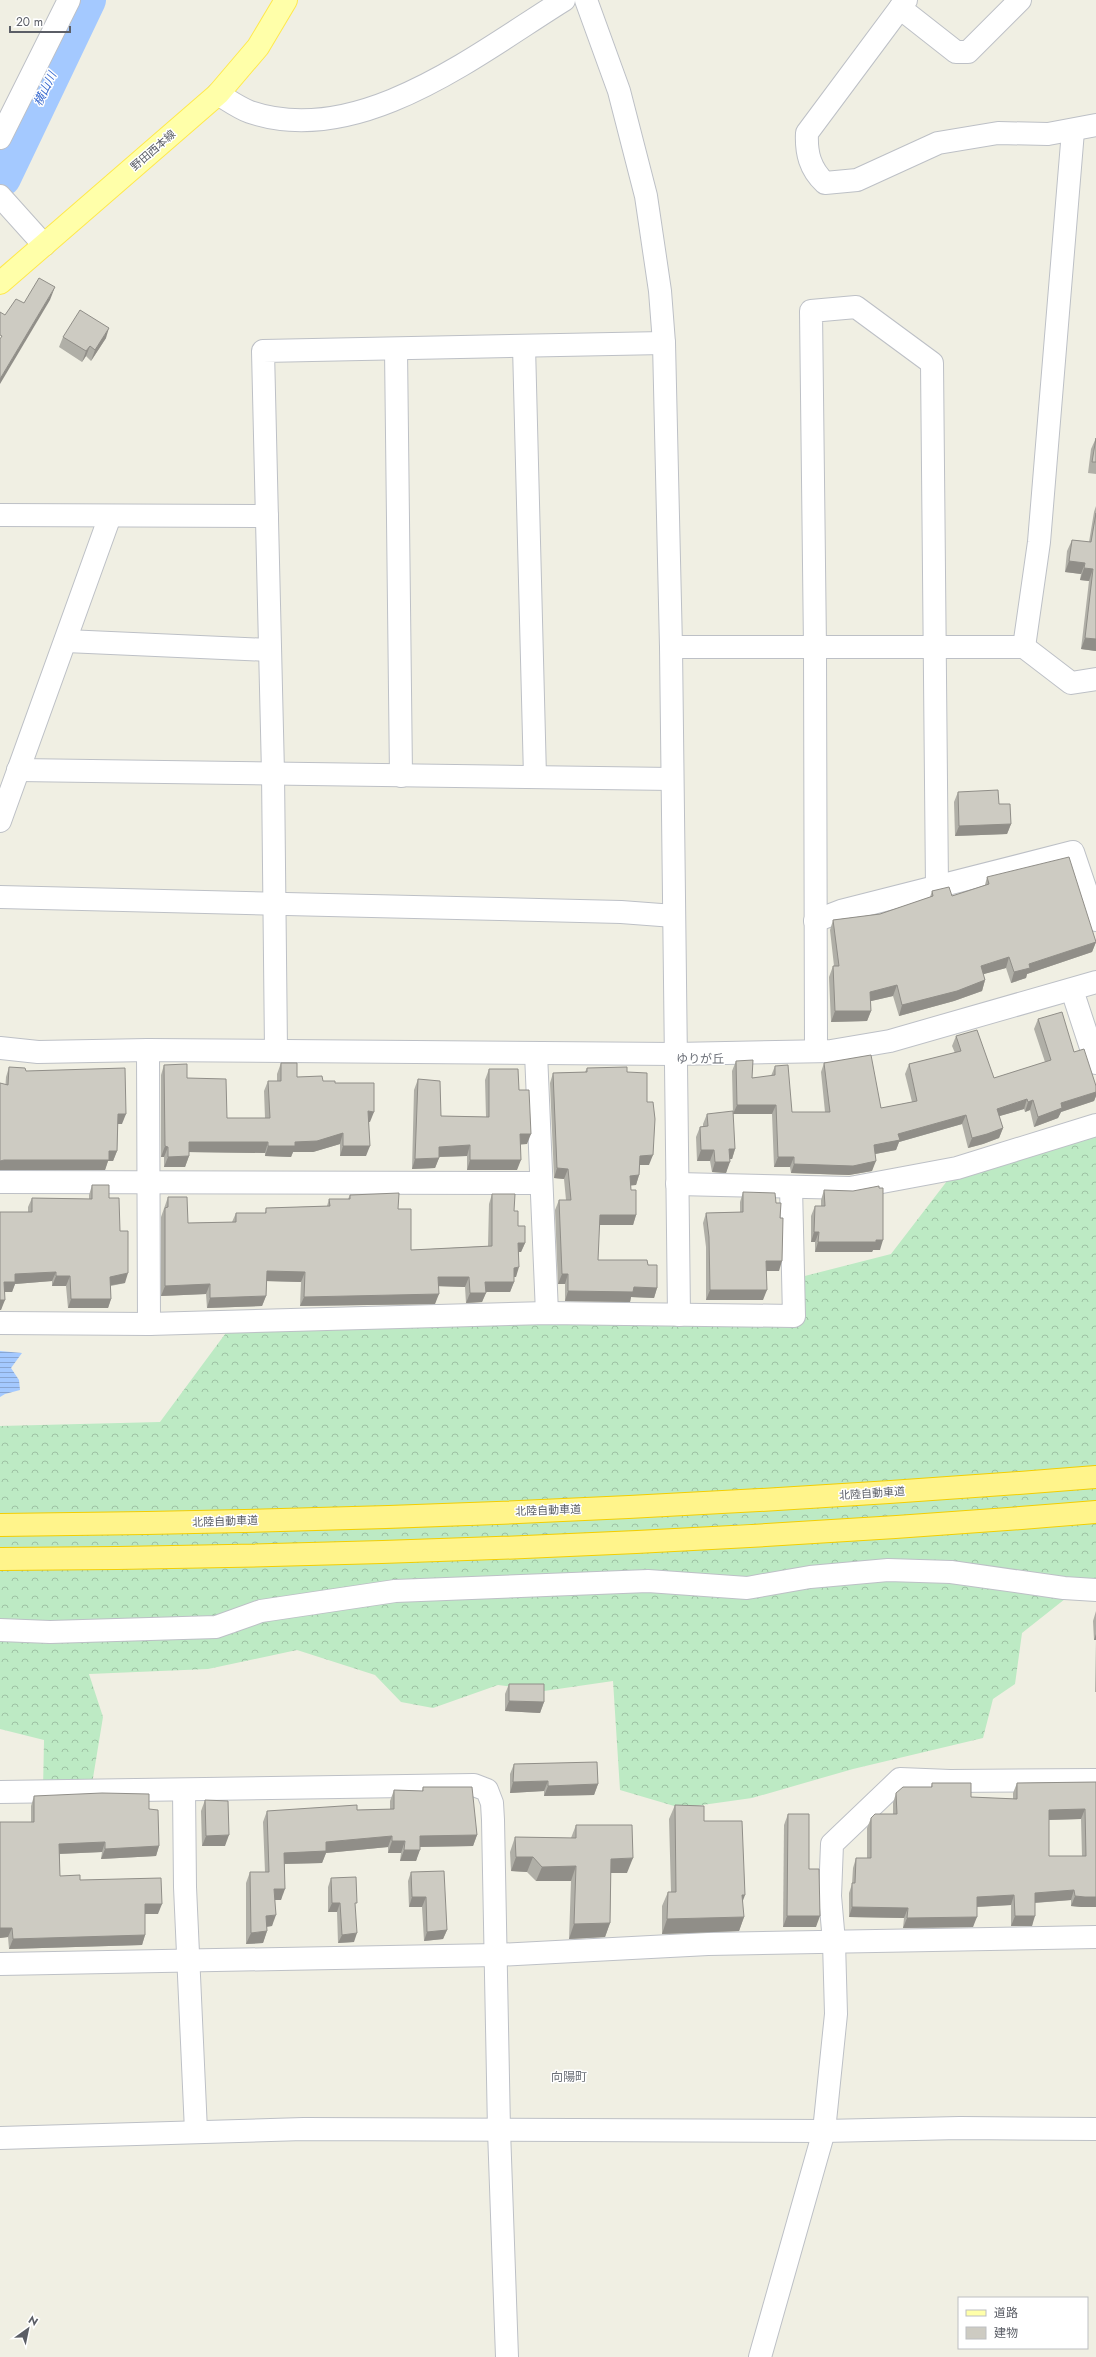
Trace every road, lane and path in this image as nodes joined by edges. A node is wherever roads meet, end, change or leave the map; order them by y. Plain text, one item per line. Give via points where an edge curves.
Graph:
1 (69, 0) edge
2 (286, 0) edge
3 (564, 0) edge
4 (586, 0) edge
5 (1020, 0) edge
6 (903, 4) edge
7 (218, 94) junction
8 (1096, 125) edge
9 (1073, 131) junction
10 (0, 138) edge
11 (3, 199) edge
12 (44, 245) junction
13 (0, 283) edge
14 (664, 343) junction
15 (524, 346) junction
16 (396, 349) junction
17 (0, 515) edge
18 (110, 516) junction
19 (267, 516) junction
20 (66, 641) junction
21 (934, 646) junction
22 (1024, 646) junction
23 (671, 647) junction
24 (815, 648) junction
25 (269, 650) junction
26 (1096, 679) edge
27 (18, 770) junction
28 (273, 773) junction
29 (401, 776) junction
30 (535, 777) junction
31 (672, 779) junction
32 (0, 821) edge
33 (937, 887) junction
34 (0, 897) edge
35 (274, 905) junction
36 (674, 916) junction
37 (1096, 920) edge
38 (815, 921) junction
39 (1096, 982) edge
40 (1072, 990) junction
41 (0, 1048) edge
42 (148, 1050) junction
43 (276, 1050) junction
44 (816, 1050) junction
45 (536, 1053) junction
46 (675, 1054) junction
47 (1096, 1063) edge
48 (1096, 1125) edge
49 (0, 1182) edge
50 (148, 1183) junction
51 (541, 1183) junction
52 (677, 1184) junction
53 (791, 1187) junction
54 (547, 1313) junction
55 (679, 1315) junction
56 (0, 1323) edge
57 (149, 1324) junction
58 (1096, 1477) edge
59 (1096, 1512) edge
60 (0, 1524) edge
61 (0, 1559) edge
62 (1096, 1590) edge
63 (0, 1630) edge
64 (1096, 1780) edge
65 (184, 1790) junction
66 (0, 1792) edge
67 (1096, 1937) edge
68 (834, 1942) junction
69 (497, 1955) junction
70 (190, 1959) junction
71 (0, 1964) edge
72 (1096, 2129) edge
73 (499, 2130) junction
74 (196, 2131) junction
75 (824, 2131) junction
76 (0, 2138) edge
77 (507, 2357) edge
78 (760, 2357) edge

1 - 10 street
2 - 7 main road, 野田西本線 via 258,48
3 - 7 street via 438,80 384,105 314,121 280,120 248,112
4 - 14 street via 619,91 646,196 660,291
5 - 6 street via 968,52 956,52
6 - 9 street via 807,134 806,150 811,164 825,183 857,180 938,143 998,133 1048,134
7 - 12 main road, 野田西本線
8 - 9 street
9 - 22 street via 1039,542
11 - 12 street
12 - 13 main road, 野田西本線
14 - 15 street
14 - 23 street
15 - 16 street
15 - 30 street
16 - 19 street via 263,351
16 - 29 street
17 - 18 street
18 - 19 street
18 - 20 street
19 - 25 street
20 - 25 street
20 - 27 street
21 - 22 street
21 - 24 street
21 - 24 street via 932,363 856,307 811,311
21 - 33 street
22 - 26 street via 1071,684
23 - 24 street
23 - 31 street
24 - 38 street
25 - 28 street
27 - 28 street
27 - 32 street
28 - 29 street
28 - 35 street
29 - 30 street
30 - 31 street
31 - 36 street
33 - 37 street via 1073,852
33 - 38 street via 841,911
34 - 35 street
35 - 36 street via 621,912
35 - 43 street
36 - 46 street
38 - 44 street
39 - 40 street
40 - 44 street via 890,1041 831,1051
40 - 47 street
41 - 42 street via 38,1052
42 - 43 street
42 - 50 street
43 - 45 street
44 - 46 street
45 - 46 street
45 - 51 street
46 - 52 street
48 - 53 street via 957,1168 850,1188
49 - 50 street
50 - 51 street
50 - 57 street
51 - 54 street
52 - 53 street
52 - 55 street
53 - 55 street via 794,1316
54 - 55 street
54 - 57 street
56 - 57 street
58 - 60 highway, 北陸自動車道 via 771,1500 133,1524
59 - 61 highway via 775,1534 472,1548 131,1558
62 - 63 street via 951,1572 888,1570 810,1577 748,1588 648,1581 395,1591 261,1611 216,1627 50,1632
64 - 68 street via 900,1779 832,1844 830,1896
65 - 66 street
65 - 69 street via 474,1785 487,1790 493,1814
65 - 70 street
67 - 68 street
68 - 69 street via 708,1944
68 - 75 street via 836,2014
69 - 70 street
69 - 73 street
70 - 71 street
70 - 74 street
72 - 75 street
73 - 74 street
73 - 75 street
73 - 77 street
74 - 76 street
75 - 78 street

